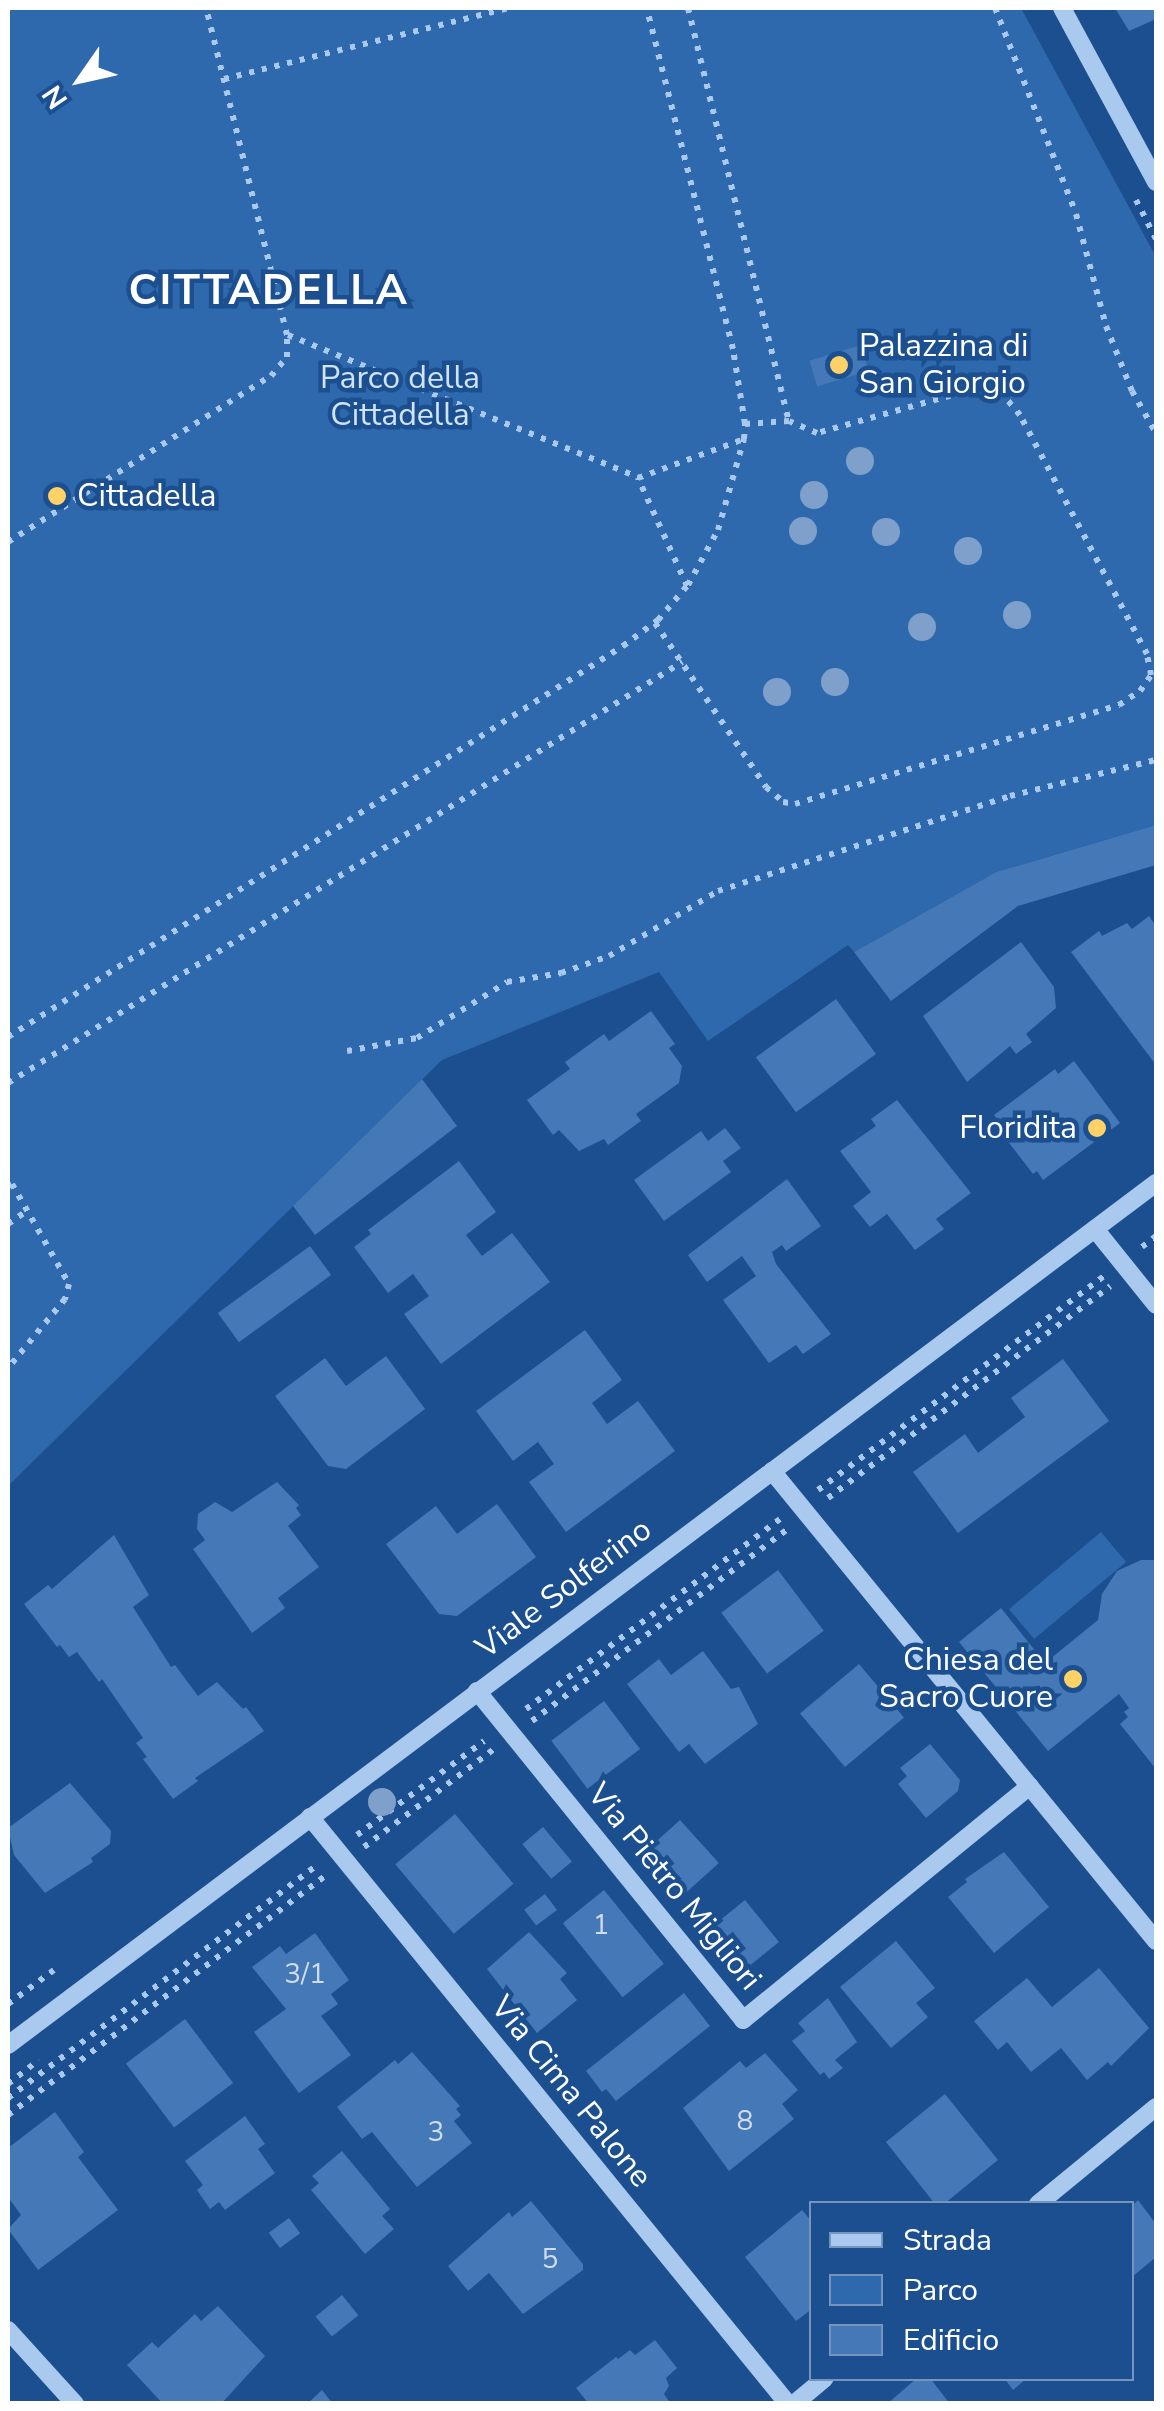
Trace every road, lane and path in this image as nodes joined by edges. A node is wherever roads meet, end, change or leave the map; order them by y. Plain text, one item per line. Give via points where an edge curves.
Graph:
1 (206, 8) edge
2 (509, 8) edge
3 (647, 8) edge
4 (688, 8) edge
5 (995, 8) edge
6 (1062, 8) edge
7 (224, 79) junction
8 (1156, 182) edge
9 (287, 335) junction
10 (789, 421) junction
11 (745, 424) junction
12 (1156, 433) edge
13 (744, 439) junction
14 (638, 478) junction
15 (8, 542) edge
16 (688, 586) junction
17 (655, 622) junction
18 (682, 662) junction
19 (1156, 760) edge
20 (8, 1036) edge
21 (347, 1052) dead end
22 (8, 1083) edge
23 (1156, 1183) edge
24 (8, 1186) edge
25 (28, 1210) junction
26 (8, 1224) edge
27 (1095, 1229) junction
28 (1156, 1236) edge
29 (1126, 1267) junction
30 (1156, 1304) edge
31 (8, 1368) edge
32 (772, 1470) junction
33 (804, 1509) junction
34 (477, 1691) junction
35 (508, 1731) junction
36 (1030, 1786) junction
37 (310, 1817) junction
38 (340, 1856) junction
39 (1156, 1941) edge
40 (54, 1970) dead end
41 (8, 2004) edge
42 (8, 2045) edge
43 (39, 2060) dead end
44 (8, 2084) edge
45 (8, 2098) edge
46 (1156, 2107) edge
47 (8, 2114) edge
48 (1042, 2201) edge
49 (8, 2330) edge
50 (821, 2381) edge
51 (75, 2404) edge
52 (791, 2404) edge

1 - 7 path
2 - 7 path
3 - 11 path via 733,349
4 - 10 path
5 - 12 path via 1076,214 1106,326
6 - 8 street
7 - 9 path
9 - 14 path
9 - 15 path via 287,356 271,376
10 - 11 path
10 - 18 path via 816,433 963,392 1003,395 1020,415 1147,654 1152,675 1119,705 795,804 766,787
11 - 13 path
13 - 14 path
13 - 16 path via 718,530
14 - 16 path
16 - 17 path
17 - 18 path
17 - 20 path
18 - 22 path
19 - 21 path via 1010,796 718,892 609,956 507,982 417,1038
23 - 27 street, Viale Solferino
24 - 25 path
25 - 26 path
25 - 31 path via 66,1275 68,1293
27 - 29 street
27 - 32 street, Viale Solferino
28 - 29 path
29 - 30 street
29 - 33 path
29 - 33 path
32 - 33 street
32 - 34 street, Viale Solferino
33 - 35 path
33 - 35 path
33 - 36 street
34 - 35 street, Via Pietro Migliori
34 - 37 street, Viale Solferino
35 - 36 street, Via Pietro Migliori via 743,2020
35 - 38 path
35 - 38 path
36 - 39 street
37 - 38 street, Via Cima Palone
37 - 42 street, Viale Solferino
38 - 45 path
38 - 47 path
38 - 52 street, Via Cima Palone
40 - 41 path
43 - 44 path
46 - 48 street
49 - 51 street
50 - 52 street

